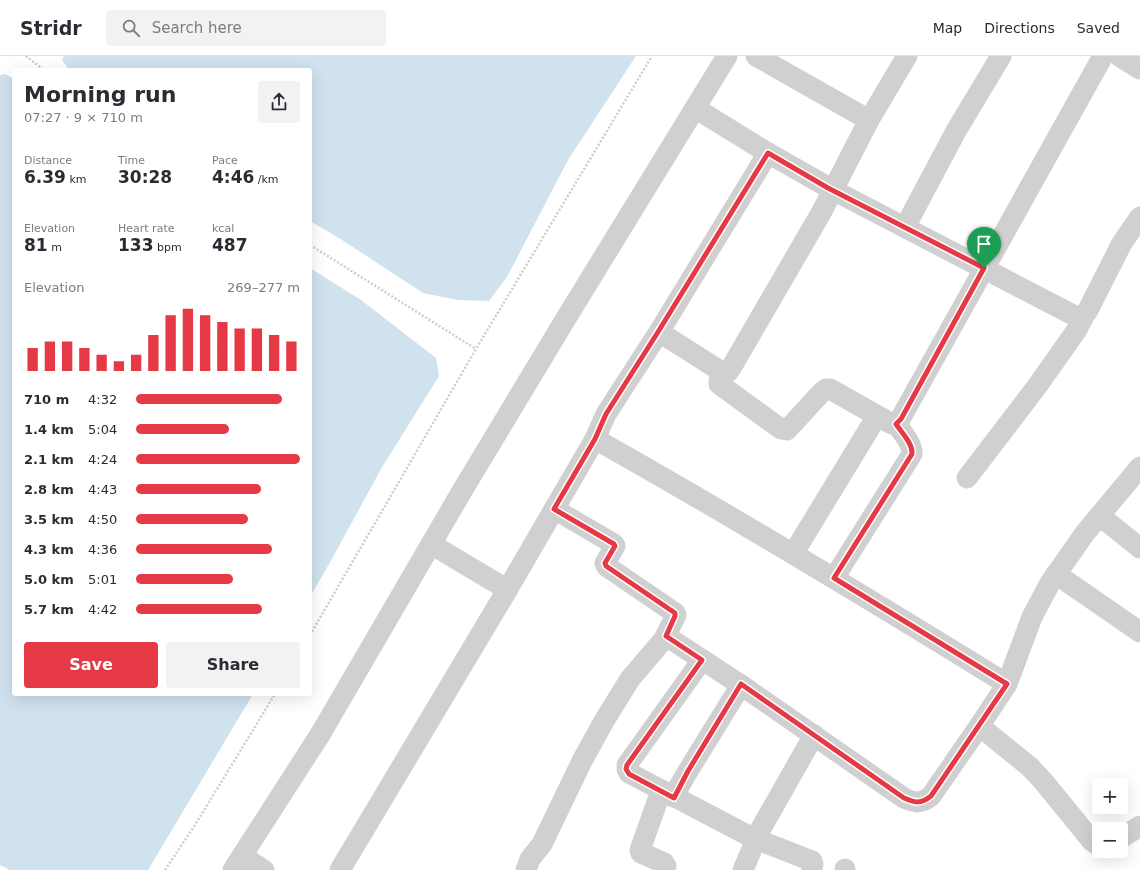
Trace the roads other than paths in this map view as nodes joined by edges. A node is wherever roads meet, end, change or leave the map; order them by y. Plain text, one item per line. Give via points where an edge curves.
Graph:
1 (727, 56) edge
2 (756, 56) edge
3 (907, 56) edge
4 (1001, 56) edge
5 (1102, 56) edge
6 (1119, 56) edge
7 (1140, 69) edge
8 (696, 108) junction
9 (869, 120) junction
10 (768, 153) junction
11 (833, 190) junction
12 (1140, 217) edge
13 (905, 227) junction
14 (984, 268) junction
15 (1085, 314) junction
16 (658, 332) junction
17 (721, 371) junction
18 (877, 416) junction
19 (896, 424) junction
20 (595, 439) junction
21 (1140, 469) edge
22 (967, 478) dead end
23 (554, 509) junction
24 (1100, 516) junction
25 (431, 544) junction
26 (1140, 548) edge
27 (793, 554) junction
28 (1056, 574) junction
29 (834, 578) junction
30 (498, 584) dead end
31 (1140, 632) edge
32 (666, 636) junction
33 (702, 660) junction
34 (741, 684) junction
35 (1007, 684) junction
36 (980, 725) junction
37 (814, 735) junction
38 (668, 794) junction
39 (1140, 826) edge
40 (1128, 834) edge
41 (754, 838) junction
42 (1092, 841) edge
43 (237, 863) edge
44 (264, 870) edge
45 (340, 870) edge
46 (526, 870) edge
47 (665, 870) edge
48 (743, 870) edge
49 (812, 870) edge

1 - 8 street
2 - 9 street
3 - 9 street
4 - 13 street via 956,131
5 - 14 street
6 - 7 street
8 - 10 street
8 - 25 street
9 - 11 street
10 - 11 street
10 - 16 street
11 - 13 street
11 - 17 street via 731,368 728,372
12 - 15 street via 1122,243
13 - 14 street
14 - 15 street via 1077,317
14 - 19 street
15 - 22 street via 1038,385
16 - 17 street
16 - 20 street via 606,414
17 - 18 street via 719,384 781,429 787,430 826,389
18 - 19 street
18 - 27 street
19 - 29 street via 910,445 912,454
20 - 23 street
20 - 27 street
21 - 24 street
23 - 32 street via 614,544 606,566 675,613
23 - 45 street
24 - 26 street
24 - 28 street
25 - 30 street
25 - 43 street via 321,733
27 - 29 street
28 - 31 street
28 - 35 street via 1032,617
29 - 35 street
32 - 33 street
32 - 46 street via 630,679 604,721
33 - 34 street
33 - 38 street via 627,765 629,774
34 - 37 street
34 - 38 street via 691,765
35 - 36 street
36 - 37 street via 931,796 924,802 913,802 904,798
36 - 42 street via 1030,767
37 - 41 street
38 - 41 street
38 - 47 street via 640,850 641,853 664,863
39 - 40 street
41 - 48 street
41 - 49 street via 812,861
43 - 44 street

